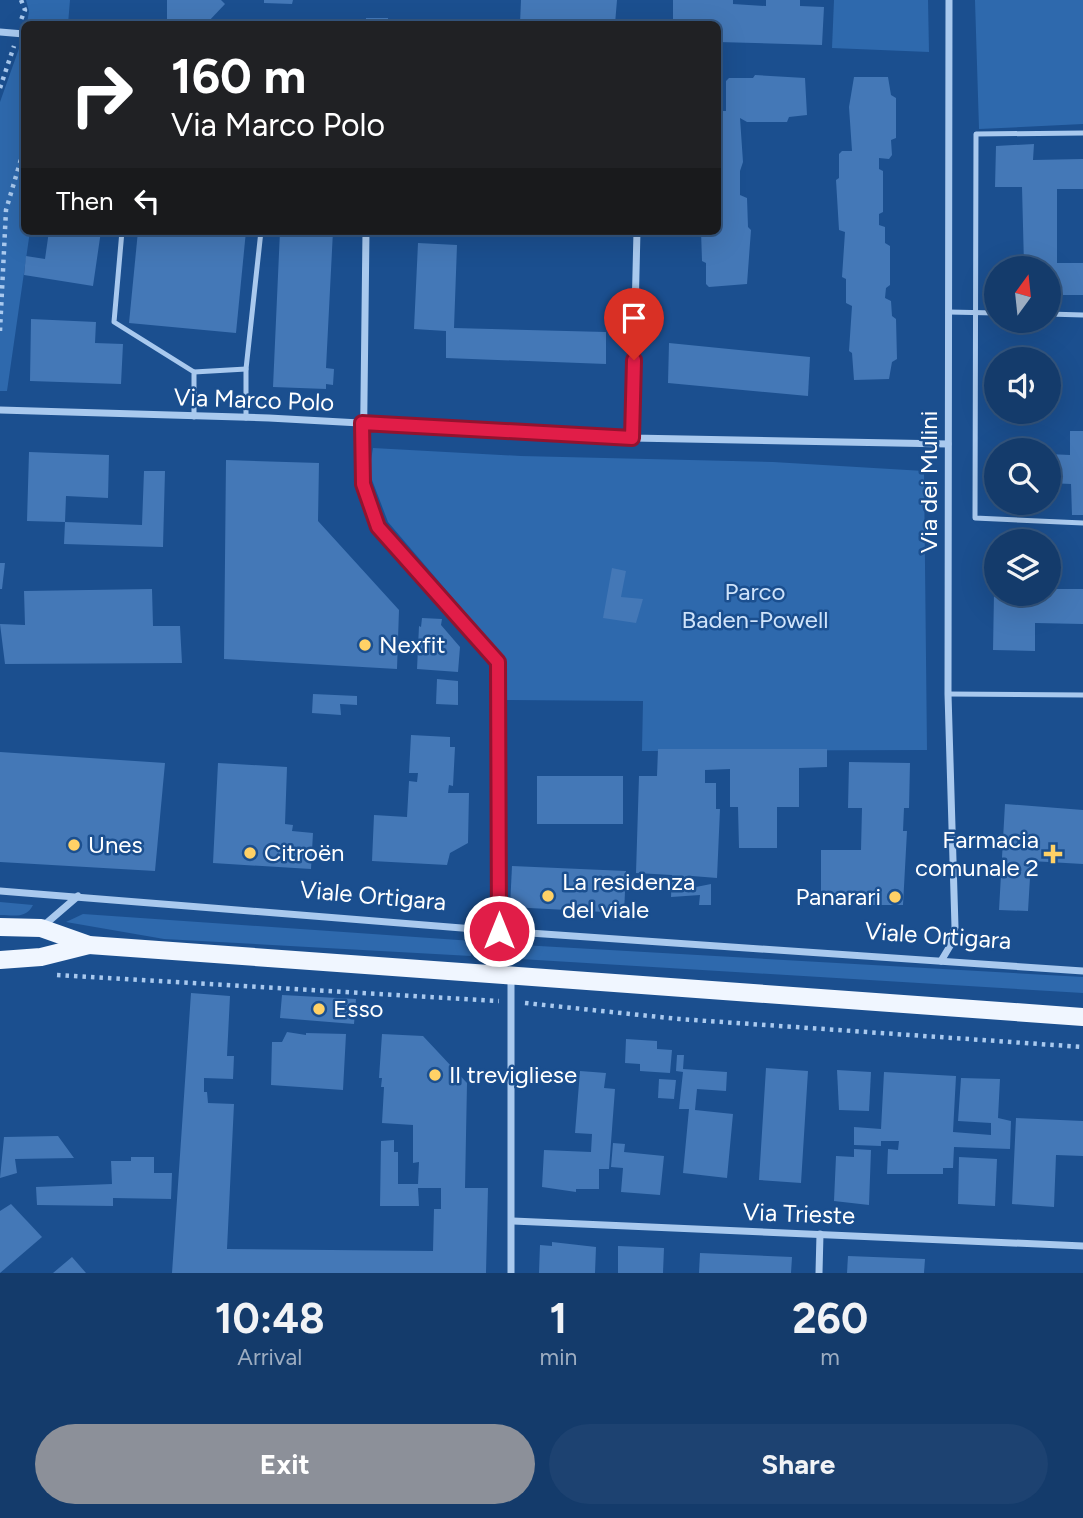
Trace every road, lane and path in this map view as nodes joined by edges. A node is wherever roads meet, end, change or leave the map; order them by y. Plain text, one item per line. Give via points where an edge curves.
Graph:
1 (949, 0) edge
2 (0, 32) edge
3 (21, 34) edge
4 (1083, 133) edge
5 (21, 159) edge
6 (122, 235) edge
7 (261, 235) edge
8 (366, 235) edge
9 (637, 235) edge
10 (948, 312) junction
11 (978, 312) junction
12 (984, 312) edge
13 (1061, 314) edge
14 (1083, 315) edge
15 (0, 331) edge
16 (246, 369) junction
17 (194, 372) junction
18 (0, 411) edge
19 (194, 417) junction
20 (246, 418) junction
21 (362, 423) junction
22 (632, 438) junction
23 (948, 444) junction
24 (1083, 523) edge
25 (948, 694) junction
26 (1083, 695) edge
27 (0, 891) edge
28 (79, 895) junction
29 (0, 927) edge
30 (41, 928) junction
31 (499, 931) junction
32 (89, 946) junction
33 (0, 960) edge
34 (942, 961) junction
35 (1083, 971) edge
36 (54, 975) dead end
37 (512, 976) junction
38 (510, 1002) junction
39 (1083, 1017) edge
40 (1083, 1047) edge
41 (513, 1221) junction
42 (820, 1234) junction
43 (1083, 1246) edge
44 (512, 1273) edge
45 (819, 1273) edge

1 - 10 street, Via dei Mulini
2 - 3 street
4 - 11 lane via 976,134
5 - 15 path via 6,210
6 - 17 lane via 114,323
7 - 16 lane
8 - 21 street
9 - 22 street
10 - 11 lane
10 - 23 street, Via dei Mulini
11 - 12 lane
11 - 24 lane via 975,518
13 - 14 lane
16 - 17 lane
16 - 20 lane
17 - 19 lane
18 - 19 street, Via Marco Polo
19 - 20 street, Via Marco Polo
20 - 21 street, Via Marco Polo
21 - 22 street, Via Marco Polo
21 - 31 street via 363,484 378,527 498,662
22 - 23 street, Via Marco Polo
23 - 25 street, Via dei Mulini
25 - 26 lane
25 - 34 street, Via dei Mulini via 954,927
27 - 28 street, Viale Ortigara
28 - 30 street
28 - 31 street, Viale Ortigara
29 - 30 main road
30 - 32 main road
31 - 34 street, Viale Ortigara
32 - 33 main road
32 - 37 main road
34 - 35 street, Viale Ortigara
36 - 38 path
37 - 38 street
37 - 39 main road
38 - 40 path via 679,1019
38 - 41 street
41 - 42 street, Via Trieste
41 - 44 street
42 - 43 street, Via Trieste
42 - 45 street

